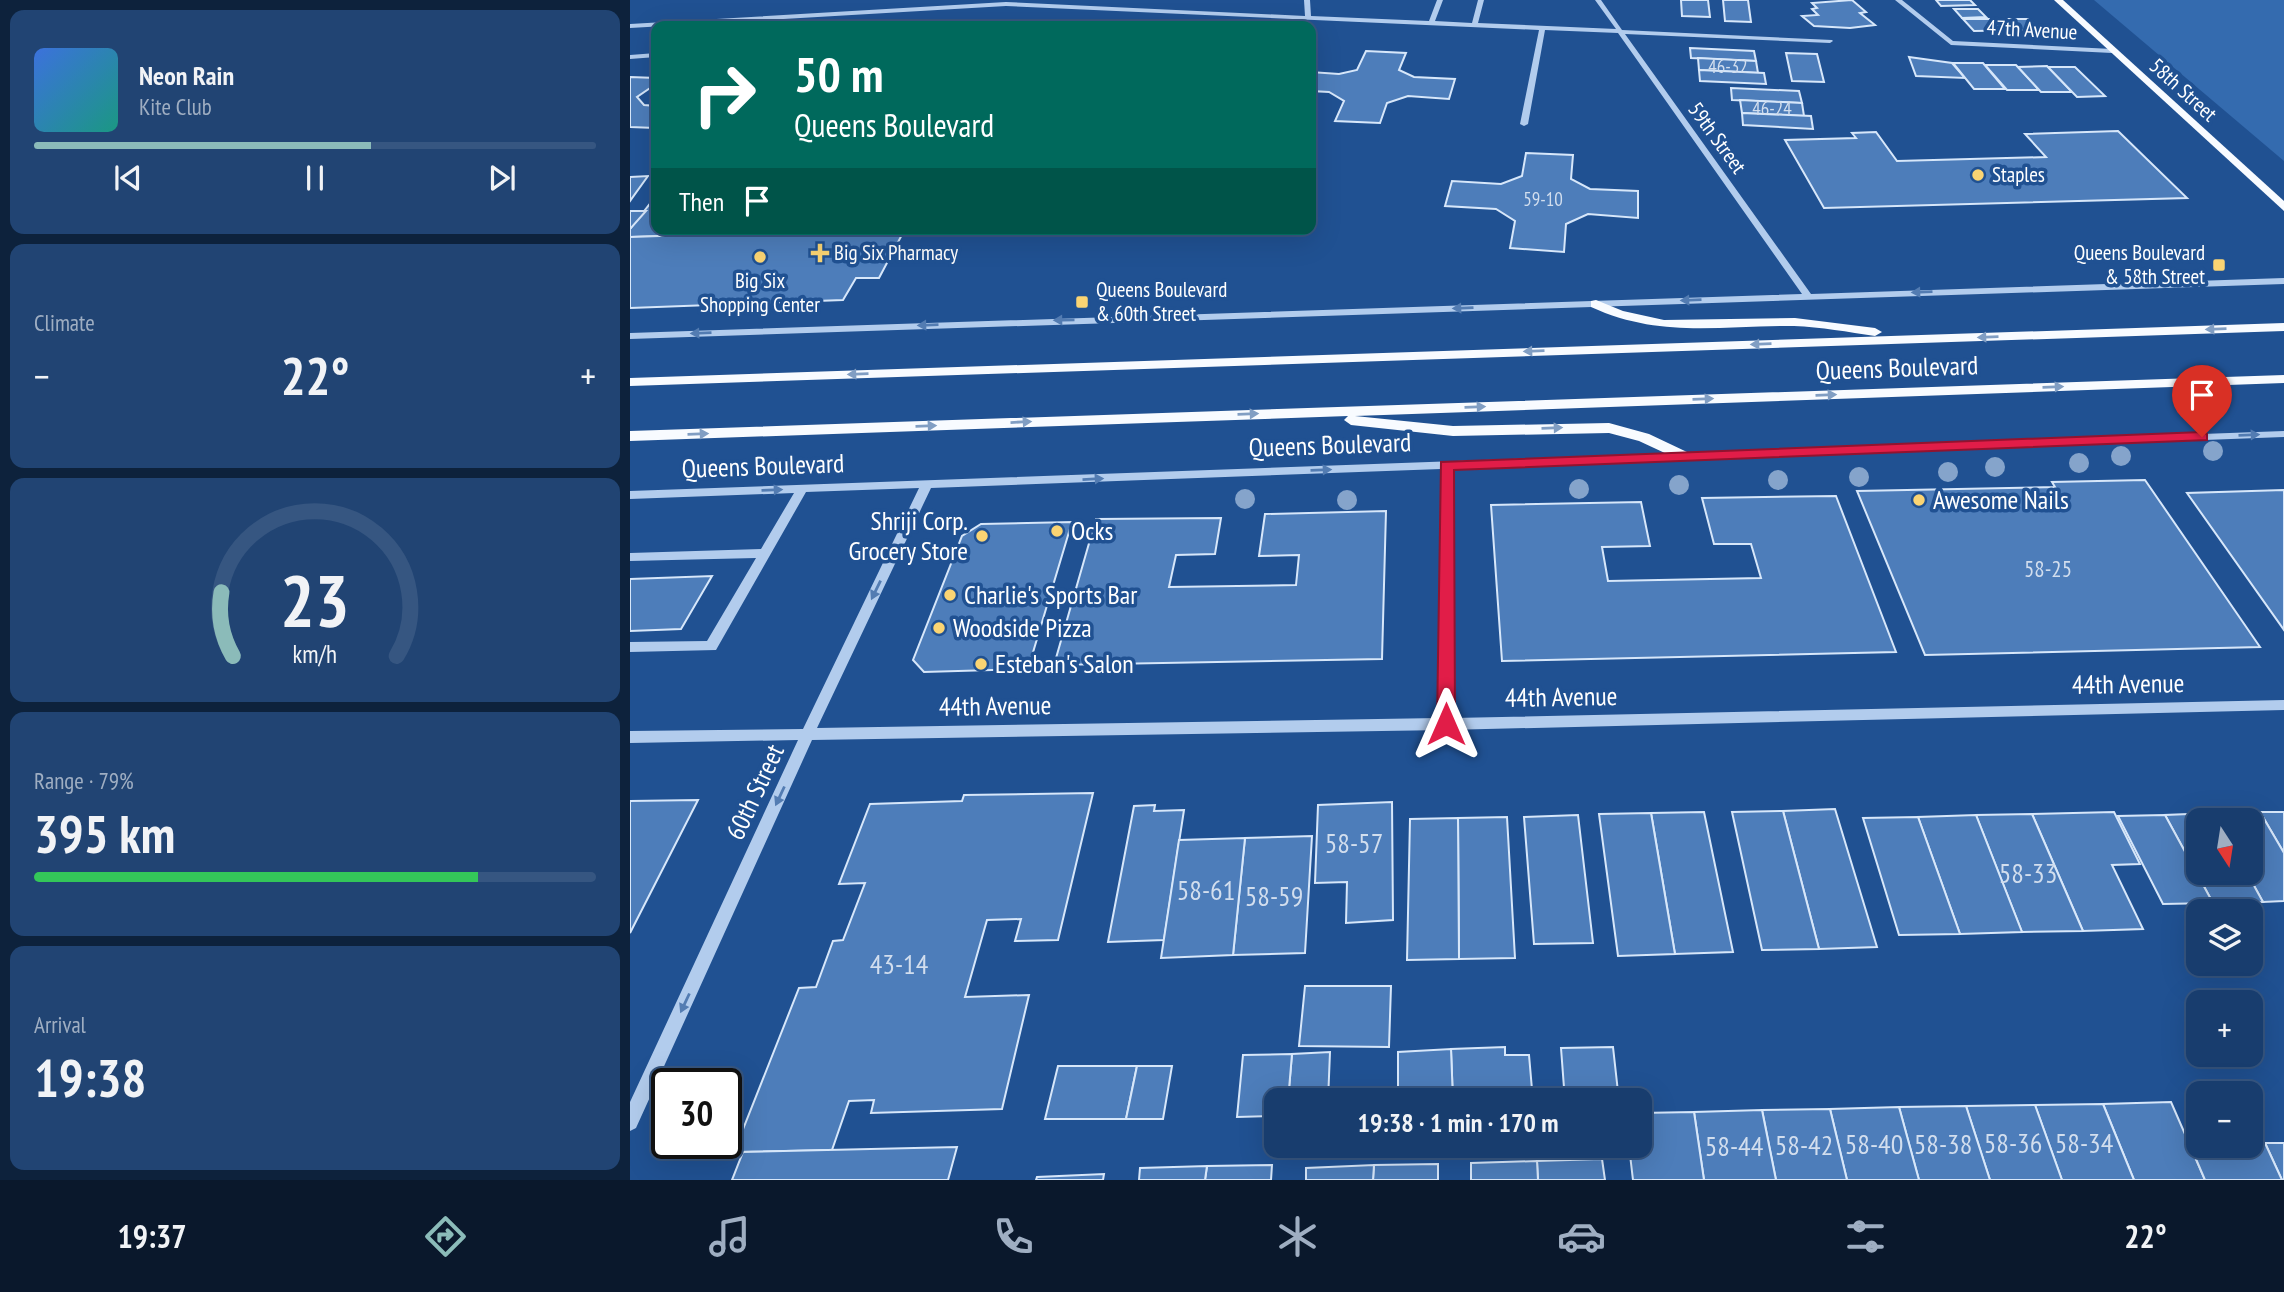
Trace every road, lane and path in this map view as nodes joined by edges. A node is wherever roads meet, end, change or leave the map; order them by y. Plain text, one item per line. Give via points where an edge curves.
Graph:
1 (1110, 0) edge
2 (1307, 0) edge
3 (1440, 0) edge
4 (1481, 0) edge
5 (1598, 0) edge
6 (1898, 0) edge
7 (2057, 0) edge
8 (1007, 2) edge
9 (1102, 8) junction
10 (806, 16) junction
11 (1308, 19) junction
12 (718, 21) edge
13 (802, 21) edge
14 (1431, 24) junction
15 (651, 25) edge
16 (630, 26) edge
17 (1474, 26) junction
18 (1542, 29) junction
19 (1619, 32) junction
20 (1830, 41) dead end
21 (2112, 51) junction
22 (651, 55) edge
23 (630, 57) edge
24 (1524, 124) dead end
25 (2284, 207) edge
26 (2284, 281) edge
27 (1808, 296) junction
28 (1596, 304) junction
29 (2284, 327) edge
30 (630, 336) edge
31 (1934, 338) junction
32 (2284, 379) edge
33 (630, 382) edge
34 (1289, 413) junction
35 (2284, 434) edge
36 (630, 436) edge
37 (1682, 456) junction
38 (1446, 466) junction
39 (927, 484) junction
40 (802, 489) junction
41 (630, 495) edge
42 (764, 553) junction
43 (630, 557) edge
44 (630, 647) edge
45 (2284, 705) edge
46 (1446, 724) junction
47 (809, 733) junction
48 (630, 737) edge
49 (630, 1122) edge

1 - 9 street
2 - 11 street
3 - 14 street
4 - 17 street
5 - 19 street, 59th Street
6 - 21 street, 47th Avenue via 1951,43
7 - 21 main road, 58th Street
8 - 9 street
8 - 10 street
9 - 11 street
10 - 12 street
10 - 13 street
11 - 14 street
14 - 17 street
15 - 16 street
17 - 18 street
18 - 19 street
18 - 24 street
19 - 20 street
19 - 27 street, 59th Street
21 - 25 main road, 58th Street
22 - 23 street
26 -> 27 street
27 -> 28 street
28 -> 30 street
28 - 31 main road via 1656,325 1788,321
29 -> 31 main road, Queens Boulevard
31 -> 33 main road, Queens Boulevard
34 -> 32 main road, Queens Boulevard
36 -> 34 main road, Queens Boulevard
34 -> 37 main road via 1453,431 1609,428 1644,437
37 -> 35 street, Queens Boulevard
37 - 38 street, Queens Boulevard
39 -> 38 street, Queens Boulevard
38 - 46 street
39 - 40 street, Queens Boulevard
39 -> 47 street, 60th Street
41 -> 40 street, Queens Boulevard
40 - 42 street
42 - 43 street
42 - 44 street via 710,646
45 - 46 street, 44th Avenue
46 - 47 street, 44th Avenue
47 - 48 street, 44th Avenue
47 -> 49 street, 60th Street

